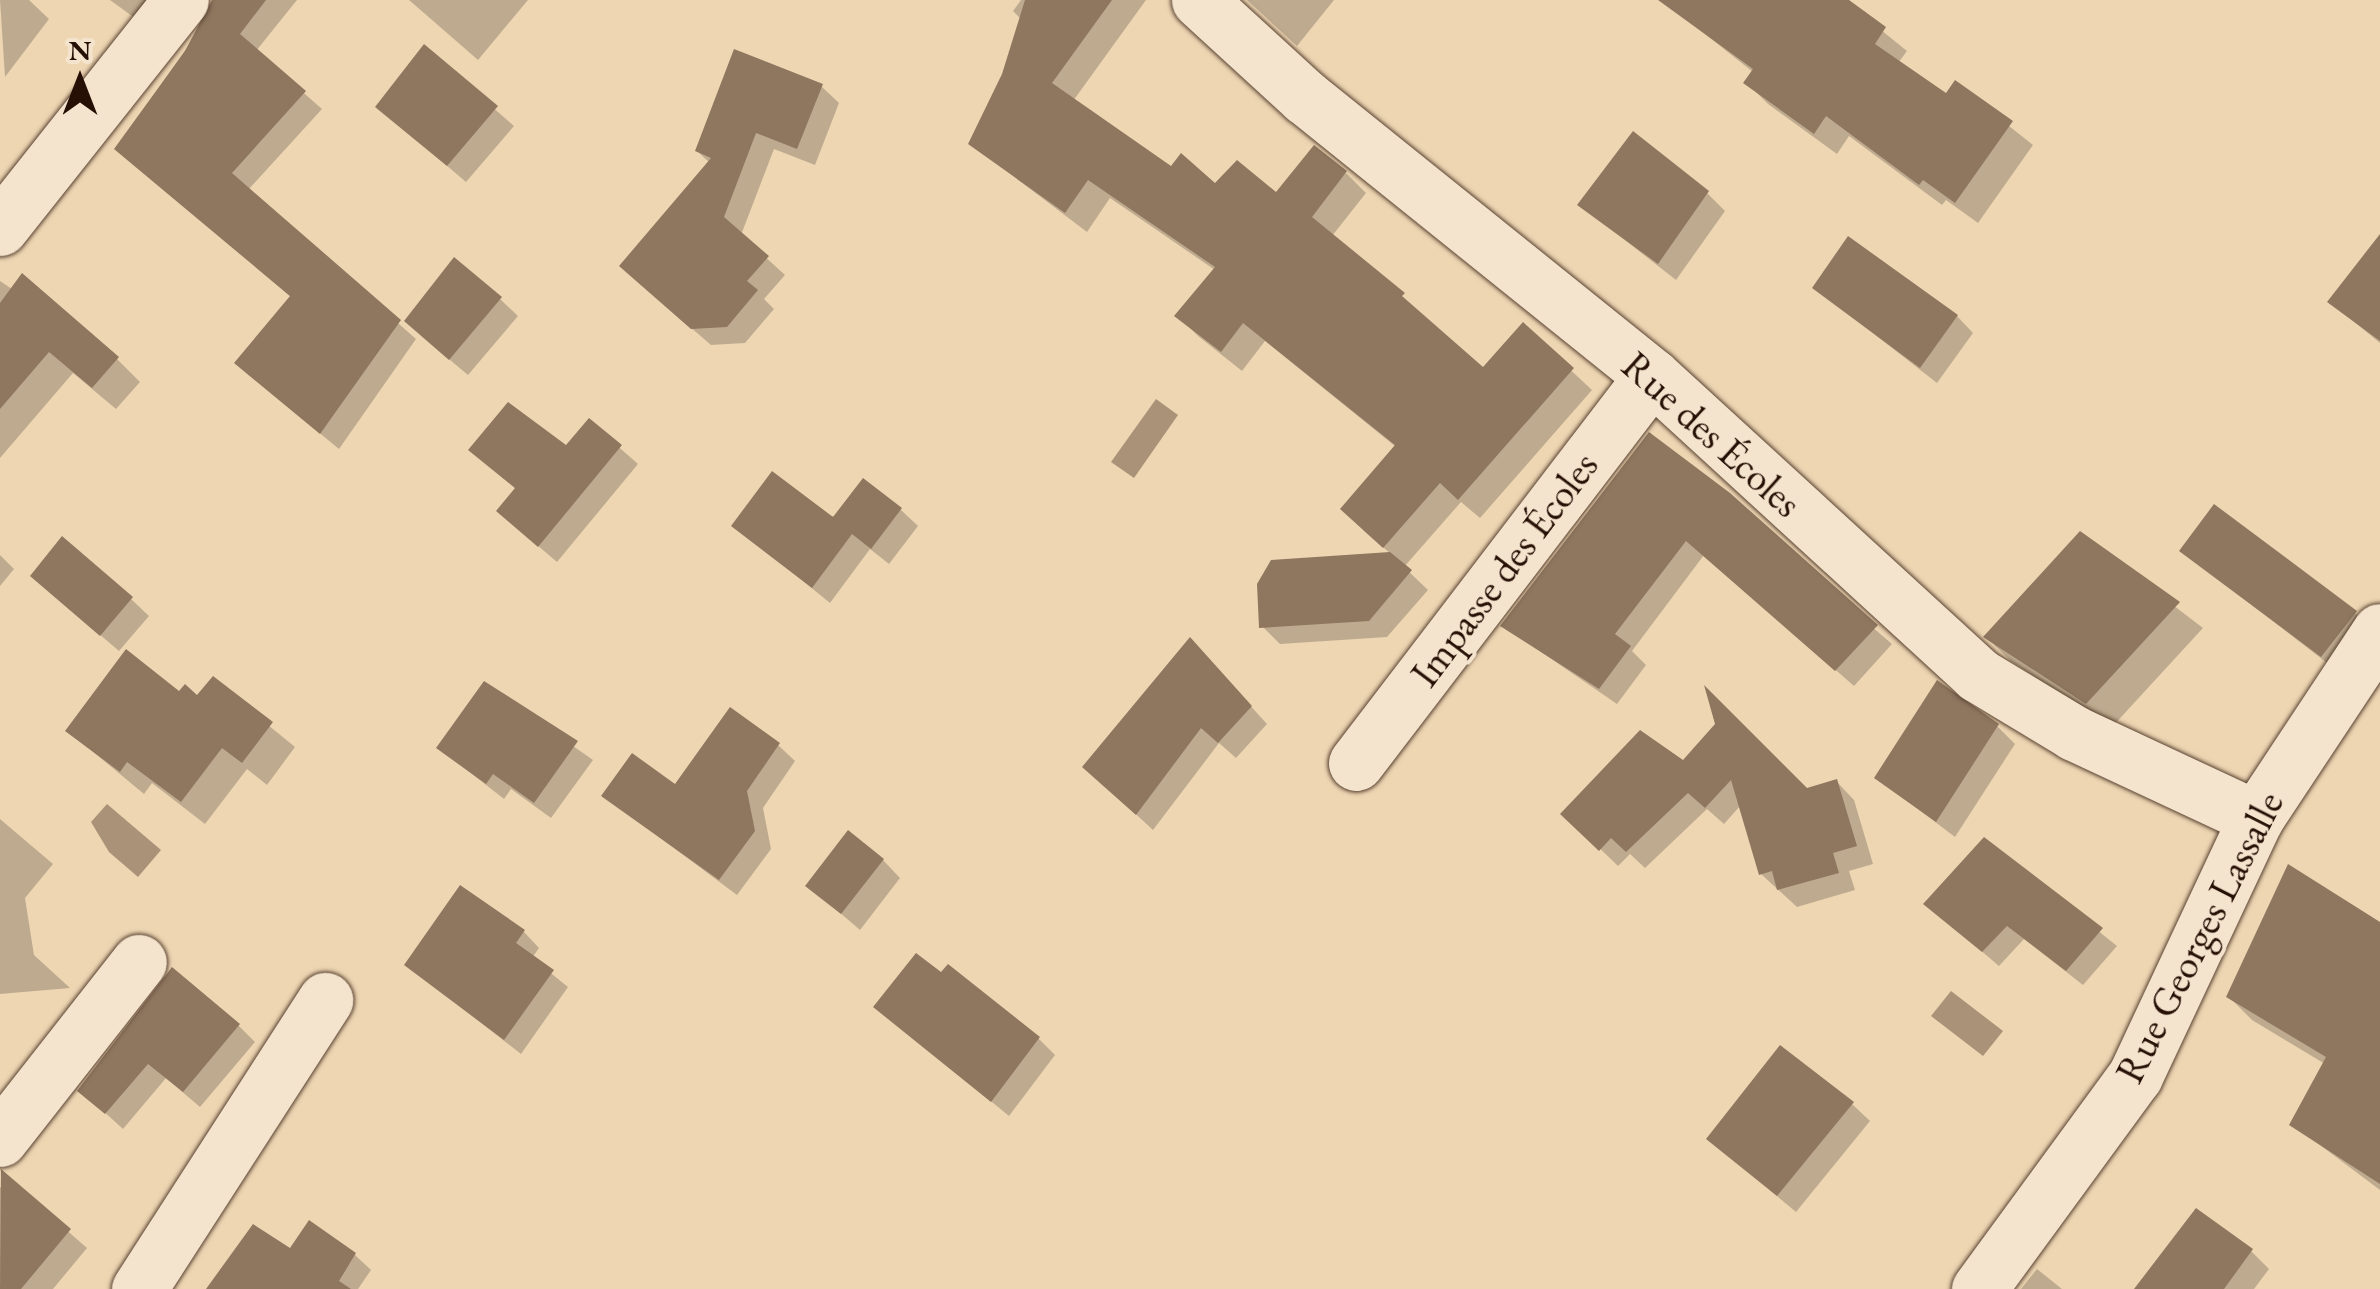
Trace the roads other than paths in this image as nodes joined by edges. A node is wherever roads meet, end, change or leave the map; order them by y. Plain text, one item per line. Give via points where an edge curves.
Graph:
1 (181, 0) edge
2 (1199, 0) edge
3 (0, 228) edge
4 (1652, 376) junction
5 (2380, 631) edge
6 (1356, 762) dead end
7 (2256, 818) junction
8 (139, 962) dead end
9 (325, 1000) dead end
10 (0, 1139) edge
11 (139, 1289) edge
12 (1979, 1289) edge

1 - 3 street
2 - 4 street, Rue des Écoles via 1305,97
4 - 6 street, Impasse des Écoles
4 - 7 street, Rue des Écoles via 1978,675 2074,734
5 - 7 street, Rue Georges Lassalle
7 - 12 street, Rue Georges Lassalle via 2135,1076
8 - 10 street
9 - 11 street

